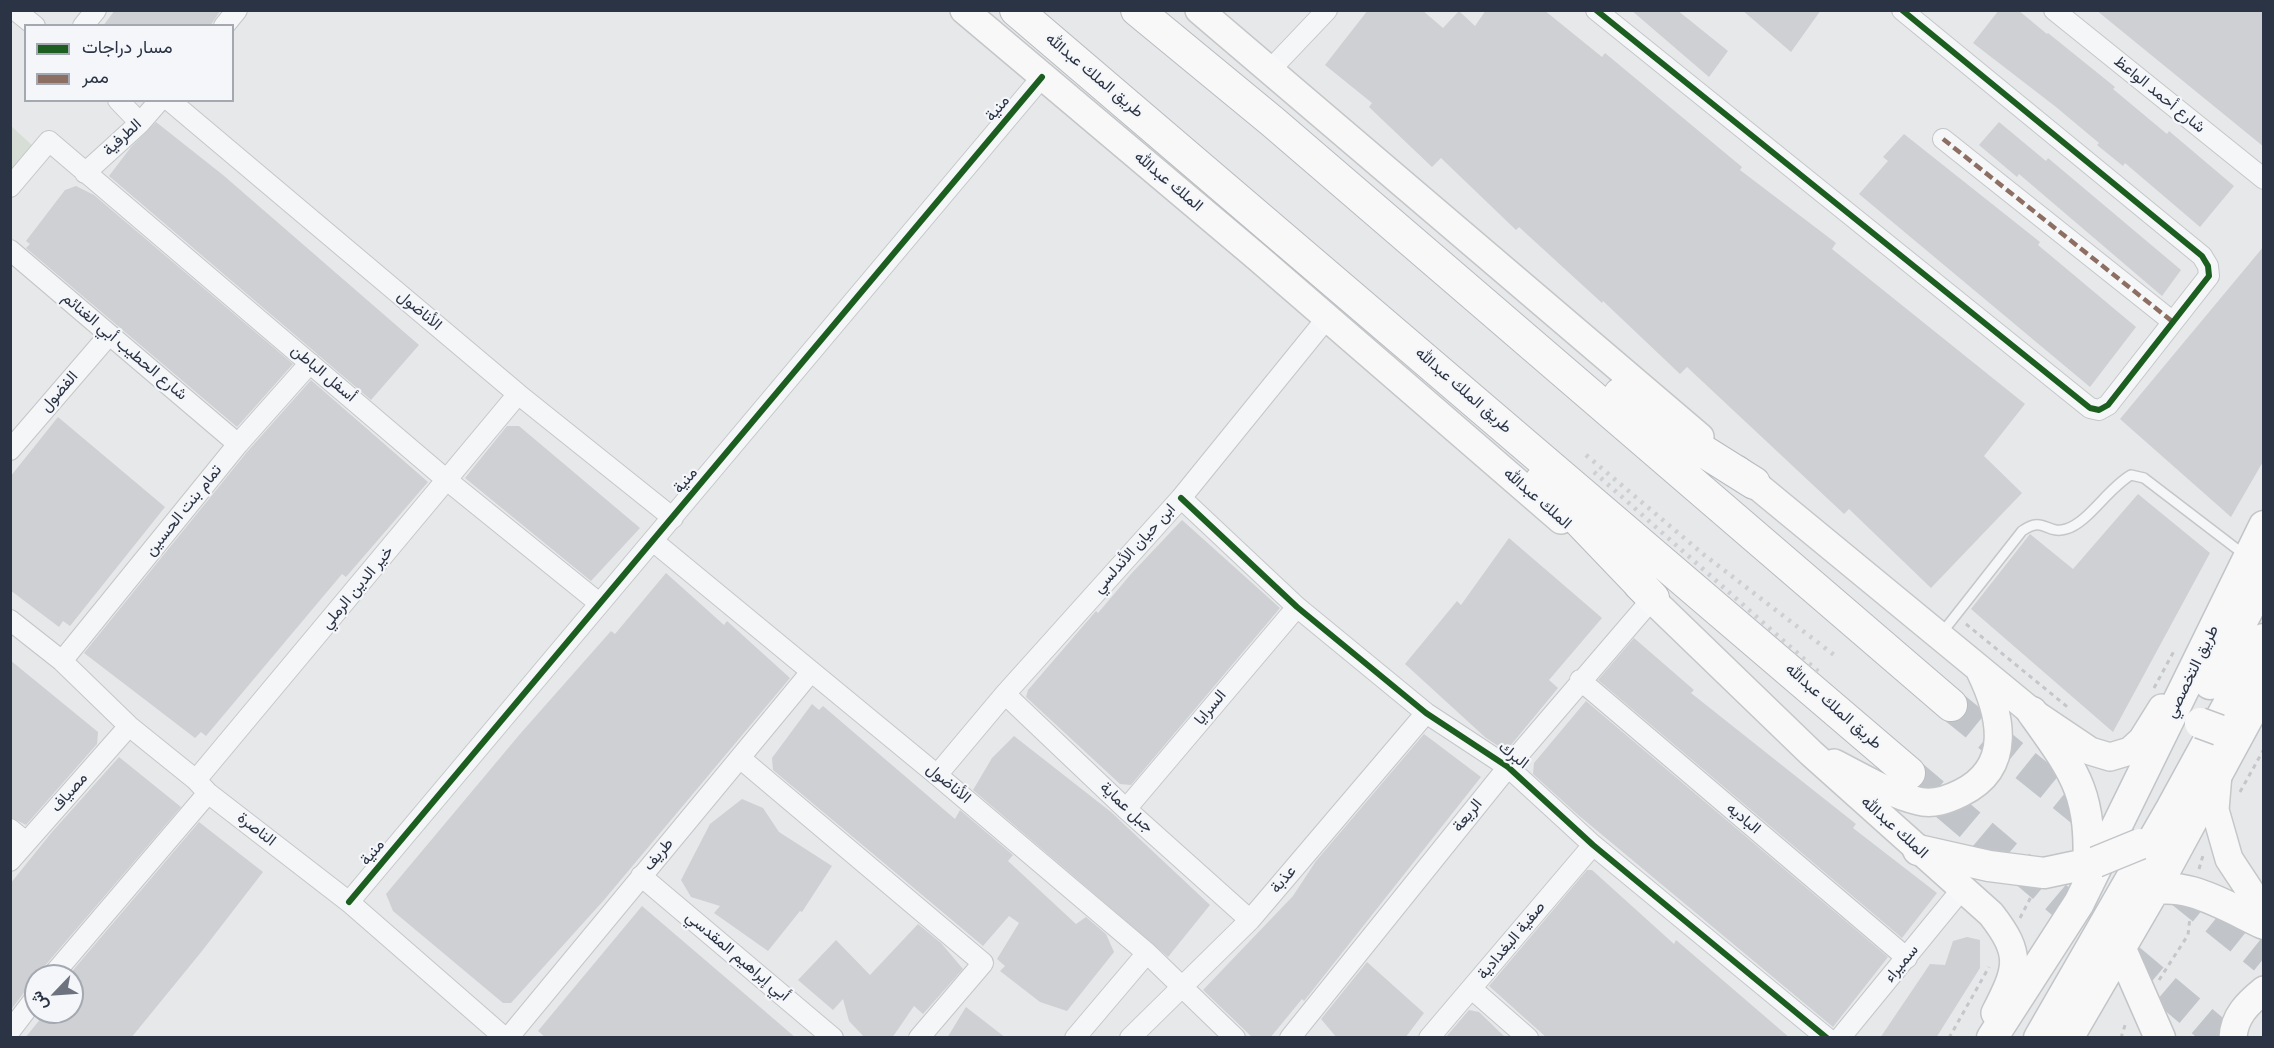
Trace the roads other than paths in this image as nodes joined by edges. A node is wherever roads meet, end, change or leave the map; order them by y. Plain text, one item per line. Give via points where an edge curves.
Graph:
1 (96, 10) edge
2 (237, 10) edge
3 (964, 10) edge
4 (1017, 10) edge
5 (1137, 10) edge
6 (1199, 10) edge
7 (1327, 10) edge
8 (1902, 10) edge
9 (2054, 10) edge
10 (1599, 11) edge
11 (85, 24) edge
12 (226, 24) edge
13 (1270, 70) junction
14 (1042, 77) junction
15 (120, 102) edge
16 (158, 102) edge
17 (171, 102) edge
18 (1273, 122) junction
19 (141, 123) junction
20 (1943, 139) dead end
21 (85, 173) junction
22 (1215, 178) junction
23 (2264, 179) edge
24 (10, 187) edge
25 (10, 250) edge
26 (1327, 318) junction
27 (2173, 322) junction
28 (108, 335) junction
29 (310, 363) junction
30 (518, 394) junction
31 (238, 444) junction
32 (10, 450) edge
33 (448, 481) junction
34 (1754, 483) junction
35 (1181, 498) junction
36 (673, 518) junction
37 (2264, 526) edge
38 (653, 541) junction
39 (2256, 569) edge
40 (2231, 594) junction
41 (1653, 598) junction
42 (599, 603) junction
43 (1297, 606) junction
44 (10, 620) edge
45 (1948, 626) junction
46 (2264, 639) edge
47 (62, 661) junction
48 (1978, 667) junction
49 (810, 673) junction
50 (1580, 680) junction
51 (2264, 688) edge
52 (1005, 694) junction
53 (1951, 705) tunnel mouth
54 (2032, 711) junction
55 (1426, 713) junction
56 (2207, 719) junction
57 (129, 726) junction
58 (1811, 753) junction
59 (740, 758) junction
60 (1508, 767) junction
61 (1909, 773) tunnel mouth
62 (2218, 774) junction
63 (937, 775) junction
64 (202, 787) junction
65 (1126, 809) junction
66 (2122, 818) junction
67 (10, 829) edge
68 (26, 842) junction
69 (1593, 845) junction
70 (1918, 850) junction
71 (10, 861) edge
72 (641, 876) junction
73 (2104, 878) junction
74 (2156, 887) junction
75 (1962, 889) junction
76 (349, 902) junction
77 (2117, 902) junction
78 (2264, 912) edge
79 (1250, 920) junction
80 (2264, 924) edge
81 (2120, 947) junction
82 (1147, 953) junction
83 (2049, 953) junction
84 (2085, 955) junction
85 (1907, 958) junction
86 (62, 964) edge
87 (1181, 987) junction
88 (1472, 989) junction
89 (2264, 990) edge
90 (24, 1013) edge
91 (10, 1031) edge
92 (2048, 1032) edge
93 (1995, 1037) edge
94 (506, 1038) edge
95 (833, 1038) edge
96 (919, 1038) edge
97 (1075, 1038) edge
98 (1130, 1038) edge
99 (1235, 1038) edge
100 (1290, 1038) edge
101 (1429, 1038) edge
102 (1528, 1038) edge
103 (1827, 1038) edge
104 (1840, 1038) edge
105 (2160, 1038) edge
106 (2233, 1038) edge

1 - 11 street
2 - 12 street
3 - 14 main road, الملك عبدالله
4 - 22 highway, طريق الملك عبدالله
5 - 18 highway
6 - 13 main road
7 - 13 street
8 - 27 street via 2202,256 2209,276
9 - 23 street, شارع أحمد الواعظ
10 - 27 street via 2090,408 2099,410 2108,405
13 - 34 main road
14 - 26 main road, الملك عبدالله
14 - 36 street, منية
15 - 19 street
16 - 19 street, الطرفية
17 - 30 street, الأناضول
18 - 34 highway via 1343,163 1641,412
18 - 53 highway
19 - 21 street, الطرفية
20 - 27 street
21 - 24 street, أسفل الباطن via 49,141
21 - 29 street, أسفل الباطن
22 - 41 highway via 1284,253 1516,455
22 - 61 highway, طريق الملك عبدالله
25 - 28 street, شارع الحطيب أبي الغنائم
26 - 35 street, ابن حيان الأندلسي
26 - 41 main road, الملك عبدالله
28 - 31 street, شارع الحطيب أبي الغنائم
28 - 32 street, الفضول
29 - 31 street, تمام بنت الحسين
29 - 33 street, أسفل الباطن
30 - 33 street, خير الدين الرملي
30 - 36 street, الأناضول
31 - 47 street, تمام بنت الحسين
33 - 42 street, أسفل الباطن
33 - 64 street, خير الدين الرملي
34 - 45 main road
35 - 43 street, البرك
35 - 52 street, ابن حيان الأندلسي
36 - 38 street, منية
37 - 39 main road, طريق التخصصي
38 - 42 street, منية
38 - 49 street, الأناضول
39 - 40 main road, طريق التخصصي
39 - 45 lane via 2144,478 2130,475 2117,482 2077,524 2065,530 2032,524 2022,531
39 - 56 main road
40 - 54 main road via 2142,740 2130,751 2110,757 2090,751
40 - 56 main road, طريق التخصصي
41 - 50 street, الريعة
41 - 58 main road, الملك عبدالله
42 - 76 street, منية
43 - 55 street, البرك
43 - 65 street, السرايا
44 - 47 street, الناصرة
45 - 48 main road
46 - 73 main road
47 - 57 street, الناصرة
48 - 54 main road
48 - 58 main road via 1993,697 2000,733 1994,765 1971,788 1944,802 1918,801
49 - 59 street, طريف
49 - 63 street, الأناضول
50 - 60 street, الريعة
50 - 85 street, الباديه
51 - 56 main road, طريق التخصصي
52 - 63 street, ابن حيان الأندلسي
52 - 65 street, جبل عماية
54 - 73 main road via 2070,765 2083,794 2090,838
55 - 60 street, البرك
55 - 79 street, عذبة
56 - 62 main road, طريق التخصصي
56 - 66 main road, طريق التخصصي
56 - 73 main road
57 - 64 street, الناصرة
57 - 68 street, مصياف
58 - 70 main road, الملك عبدالله
59 - 72 street, طريف
59 - 96 street via 983,963
60 - 69 street, البرك
60 - 100 street, الريعة
62 - 73 main road via 2189,810
62 - 74 main road, طريق التخصصي
62 - 78 main road via 2215,810 2229,859
63 - 82 street, الأناضول
64 - 76 street, الناصرة
64 - 86 street, خير الدين الرملي
65 - 79 street, جبل عماية
66 - 73 main road, طريق التخصصي
66 - 73 main road, طريق التخصصي
67 - 68 street
68 - 71 street, مصياف
69 - 88 street, صفية البغدادية
69 - 103 street, البرك
70 - 73 main road via 1989,866
70 - 75 main road, الملك عبدالله
72 - 94 street, طريف
72 - 95 street, أبي إبراهيم المقدسي
73 - 77 main road
73 - 77 main road, طريق التخصصي
73 - 77 main road
73 - 83 main road
73 - 83 main road, طريق التخصصي
73 - 84 main road
73 - 92 main road
74 - 77 main road
74 - 80 main road via 2193,891
74 - 81 main road, طريق التخصصي
75 - 85 street, سميراء
75 - 93 main road, الملك عبدالله via 1991,914 2008,936 2014,956 2012,980
76 - 94 street, الناصرة
77 - 81 main road, طريق التخصصي
77 - 84 main road
79 - 87 street, عذبة
81 - 92 main road, طريق التخصصي via 2095,994
81 - 105 main road, طريق التخصصي
82 - 87 street, الأناضول
82 - 97 street
83 - 93 main road, طريق التخصصي
84 - 92 main road
85 - 104 street, سميراء
87 - 98 street, عذبة
87 - 99 street, الأناضول
88 - 101 street, صفية البغدادية
88 - 102 street
89 - 106 main road via 2244,1006
90 - 91 street
92 - 93 main road via 2013,1011

